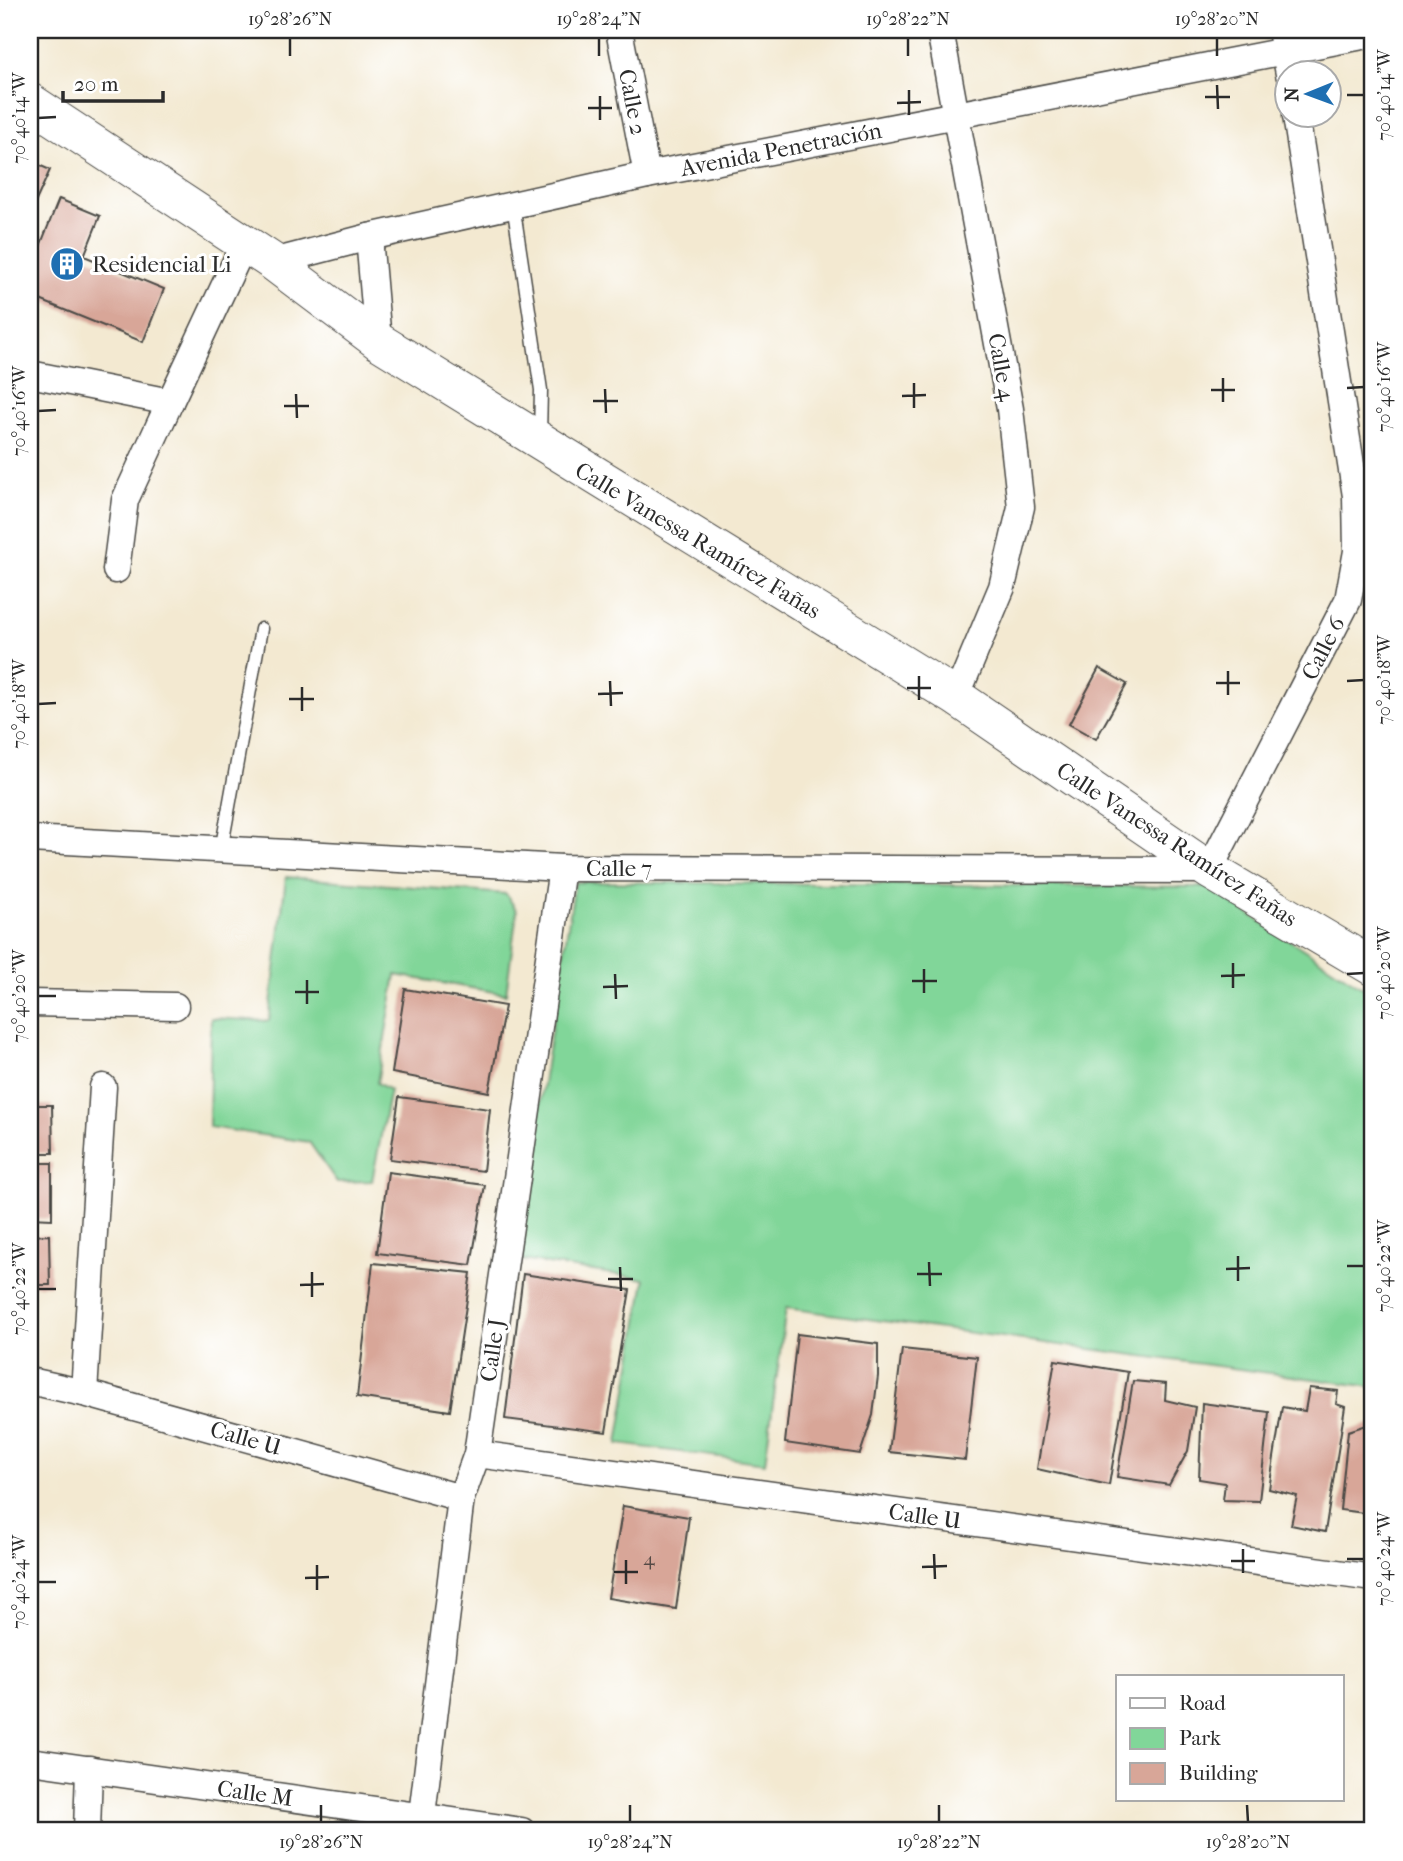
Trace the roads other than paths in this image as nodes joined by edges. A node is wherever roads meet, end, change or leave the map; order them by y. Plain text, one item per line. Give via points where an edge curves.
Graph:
1 (619, 30) edge
2 (940, 30) edge
3 (1373, 33) edge
4 (1285, 51) edge
5 (30, 102) edge
6 (957, 115) junction
7 (1298, 130) edge
8 (647, 175) junction
9 (513, 204) junction
10 (369, 237) junction
11 (259, 253) junction
12 (378, 341) junction
13 (30, 374) edge
14 (170, 402) junction
15 (540, 443) junction
16 (116, 570) dead end
17 (261, 629) dead end
18 (956, 697) junction
19 (30, 839) edge
20 (222, 851) junction
21 (562, 868) junction
22 (1209, 870) junction
23 (1373, 967) edge
24 (30, 1003) edge
25 (175, 1006) dead end
26 (103, 1087) dead end
27 (30, 1381) edge
28 (84, 1393) junction
29 (477, 1454) junction
30 (461, 1498) junction
31 (1373, 1577) edge
32 (30, 1761) edge
33 (89, 1769) junction
34 (422, 1824) edge
35 (87, 1831) edge
36 (522, 1831) edge

1 - 8 street, Calle 2
2 - 6 street, Calle 4
3 - 4 street, Avenida Penetración
4 - 6 street, Avenida Penetración
5 - 11 street, Calle Vanessa Ramírez Fañas
6 - 8 street, Avenida Penetración
6 - 18 street, Calle 4 via 1010,410 1021,507 1002,587
7 - 22 street, Calle 6 via 1356,496 1357,551 1348,600
8 - 9 street, Avenida Penetración
9 - 10 street, Avenida Penetración
9 - 15 lane via 541,390
10 - 11 street, Avenida Penetración
10 - 12 street
11 - 12 street, Calle Vanessa Ramírez Fañas
11 - 14 street
12 - 15 street, Calle Vanessa Ramírez Fañas
13 - 14 street
14 - 16 street via 125,500
15 - 18 street, Calle Vanessa Ramírez Fañas
17 - 20 lane
18 - 22 street, Calle Vanessa Ramírez Fañas
19 - 20 street, Calle 7
20 - 21 street, Calle 7
21 - 22 street, Calle 7
21 - 29 street, Calle J
22 - 23 street, Calle Vanessa Ramírez Fañas
24 - 25 street
26 - 28 street
27 - 28 street, Calle U
28 - 30 street, Calle U
29 - 30 street, Calle J
29 - 31 street, Calle U
30 - 34 street, Calle J
32 - 33 street, Calle M
33 - 34 street, Calle M
33 - 35 street
34 - 36 street, Calle M

